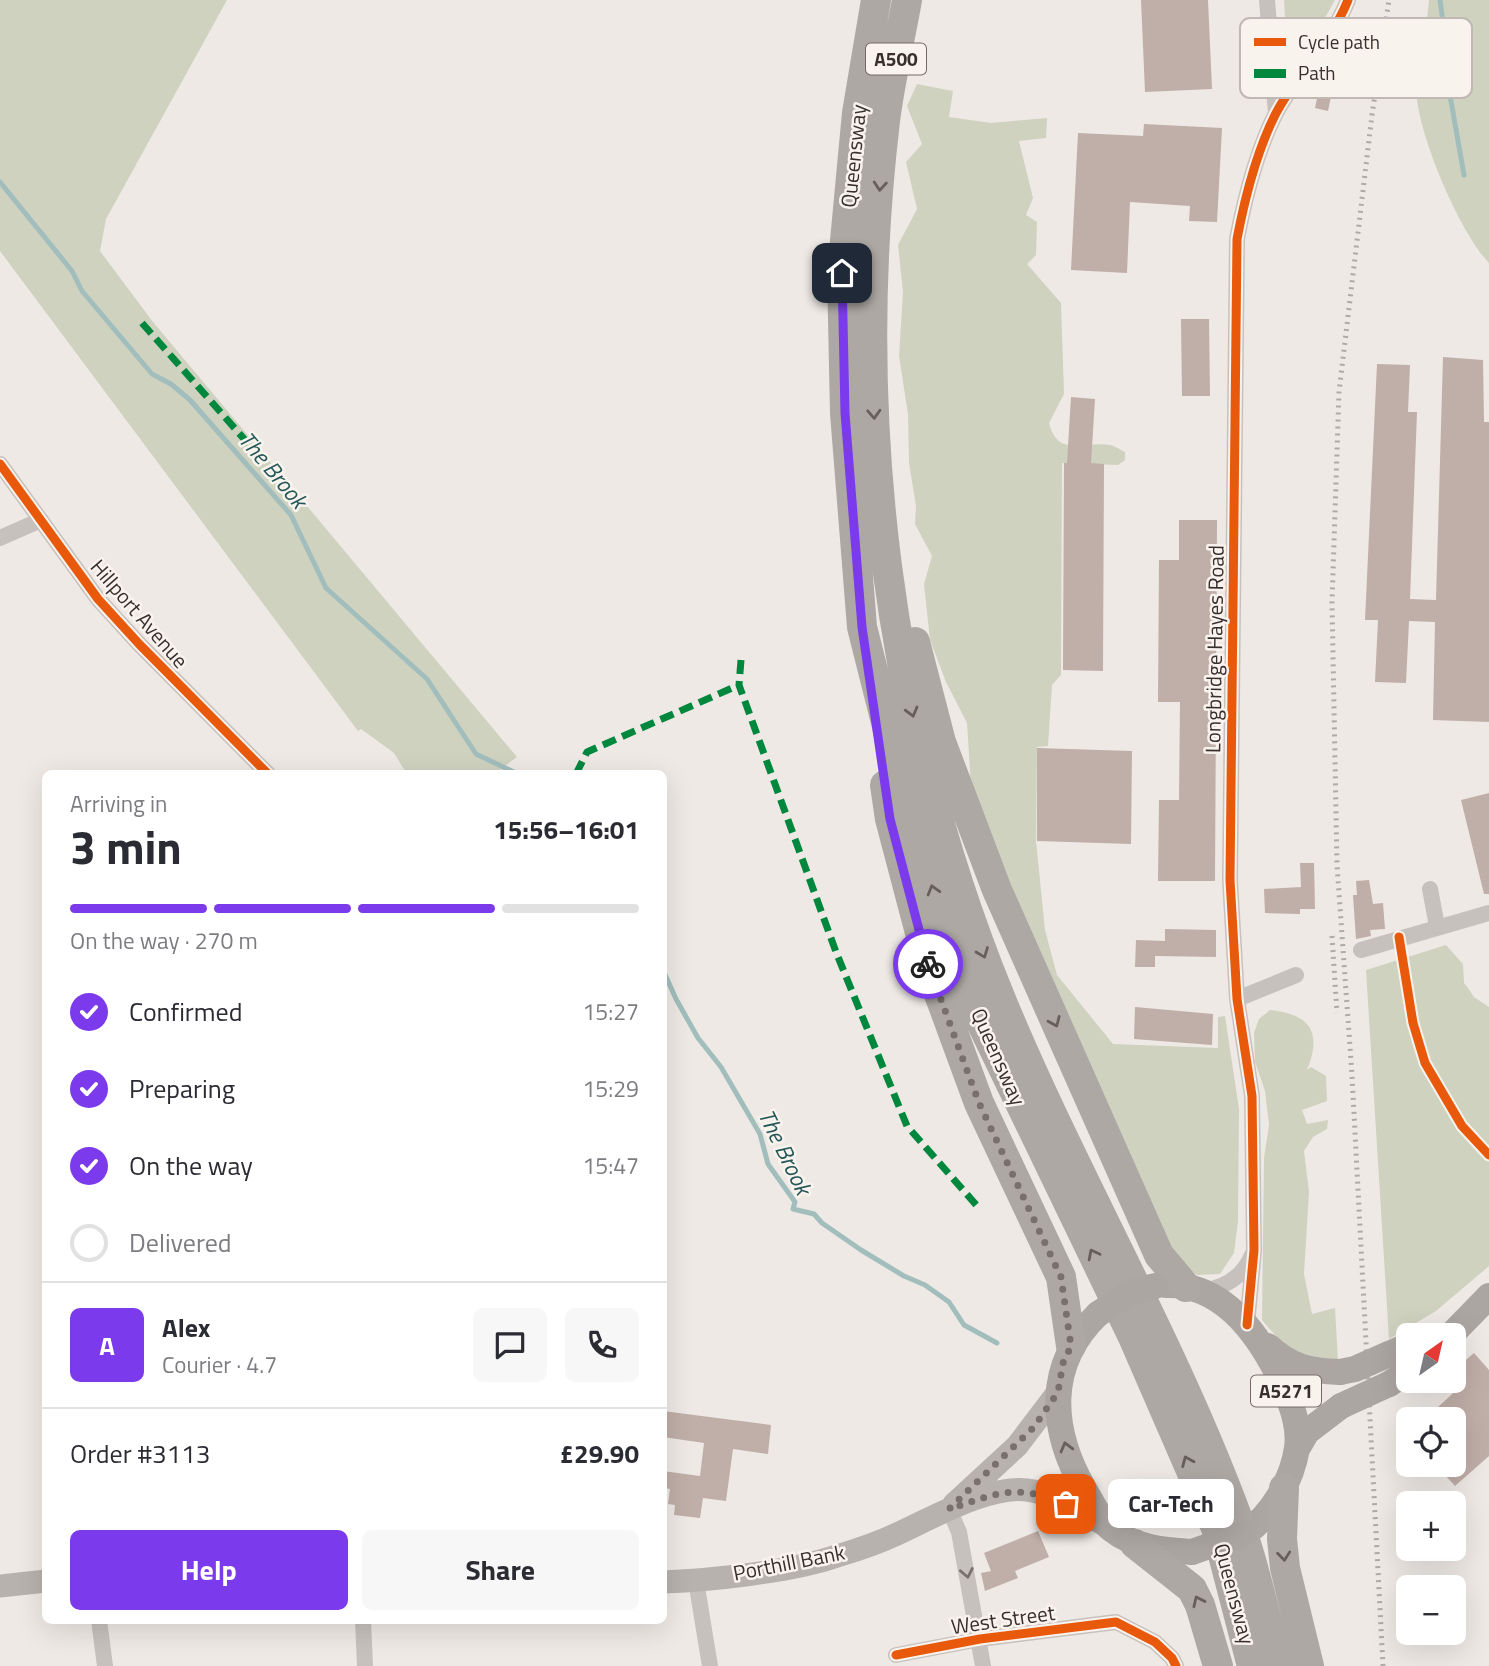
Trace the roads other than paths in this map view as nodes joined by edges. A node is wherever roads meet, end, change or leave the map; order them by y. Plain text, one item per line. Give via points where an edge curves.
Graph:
1 (876, 0) edge
2 (907, 0) edge
3 (1267, 0) edge
4 (1348, 0) edge
5 (1268, 18) edge
6 (1338, 18) edge
7 (1275, 98) edge
8 (1286, 98) edge
9 (1276, 113) junction
10 (0, 464) edge
11 (879, 508) junction
12 (41, 520) junction
13 (0, 538) edge
14 (862, 627) junction
15 (264, 770) edge
16 (1430, 889) dead end
17 (1489, 913) edge
18 (1437, 926) junction
19 (1361, 950) dead end
20 (1296, 975) dead end
21 (1237, 999) junction
22 (1254, 1250) junction
23 (1194, 1289) junction
24 (1480, 1305) edge
25 (1449, 1323) edge
26 (1463, 1323) edge
27 (1252, 1331) junction
28 (1071, 1346) junction
29 (1396, 1364) edge
30 (1396, 1366) edge
31 (1058, 1392) junction
32 (1297, 1449) junction
33 (1284, 1488) junction
34 (949, 1509) junction
35 (1110, 1528) junction
36 (1135, 1544) junction
37 (42, 1581) edge
38 (696, 1581) junction
39 (667, 1582) edge
40 (0, 1586) edge
41 (100, 1624) edge
42 (363, 1624) edge
43 (980, 1639) junction
44 (896, 1655) dead end
45 (105, 1666) edge
46 (365, 1666) edge
47 (710, 1666) edge
48 (983, 1666) edge
49 (1176, 1666) edge
50 (1218, 1666) edge
51 (1252, 1666) edge
52 (1279, 1666) edge
53 (1309, 1666) edge

1 - 14 highway, Queensway / A500 via 857,113 842,273 845,413
2 -> 11 highway, Queensway / A500 via 886,118 873,264 872,387
3 - 5 street
4 - 6 street, Longbridge Hayes Road
7 - 9 street
8 - 9 street, Longbridge Hayes Road
9 - 21 street, Longbridge Hayes Road via 1244,203 1237,239 1230,880
10 - 12 street, Hillport Avenue
11 -> 23 highway via 942,742 997,890 1159,1255
11 -> 52 highway, Queensway / A500 via 904,684 971,921 1041,1091 1155,1324 1213,1455 1236,1513
12 - 13 street
12 - 15 street, Hillport Avenue via 98,599 139,645
14 - 28 highway via 890,819 929,967 979,1103 1061,1277
51 -> 14 highway, Queensway / A500 via 1216,1528 1121,1313 980,1020 942,922
16 - 18 street
17 - 18 street
18 - 19 street
20 - 21 street
21 - 22 street, Longbridge Hayes Road via 1252,1096
22 - 23 street via 1248,1264 1228,1284
22 - 27 street, Longbridge Hayes Road
23 - 27 main road, A5271 via 1231,1310
23 - 28 main road, A5271, bridge via 1155,1286 1129,1293 1098,1314
24 - 25 main road
24 - 26 main road
27 - 29 main road, A5271, bridge via 1294,1366 1311,1371
27 - 32 main road, A5271 via 1277,1371 1296,1420
28 - 31 main road, A5271
30 - 32 main road, A5271, bridge via 1307,1432
31 - 34 main road, Porthill Bank via 1017,1446
35 -> 31 main road, A5271 via 1066,1451
32 - 33 main road, A5271
33 - 36 main road, A5271, bridge via 1246,1533 1192,1552
33 -> 53 highway via 1284,1567
34 - 35 main road, Porthill Bank via 1008,1490 1027,1490 1066,1504
34 - 38 main road, Porthill Bank via 833,1558
34 -> 43 street via 959,1532
35 - 36 main road, A5271
50 -> 36 highway via 1192,1589
37 - 40 main road
38 - 39 main road, Porthill Bank
38 - 47 street
41 - 45 street
42 - 46 street
43 - 44 street, West Street
43 - 48 street
43 - 49 street, West Street via 1116,1622 1155,1642

